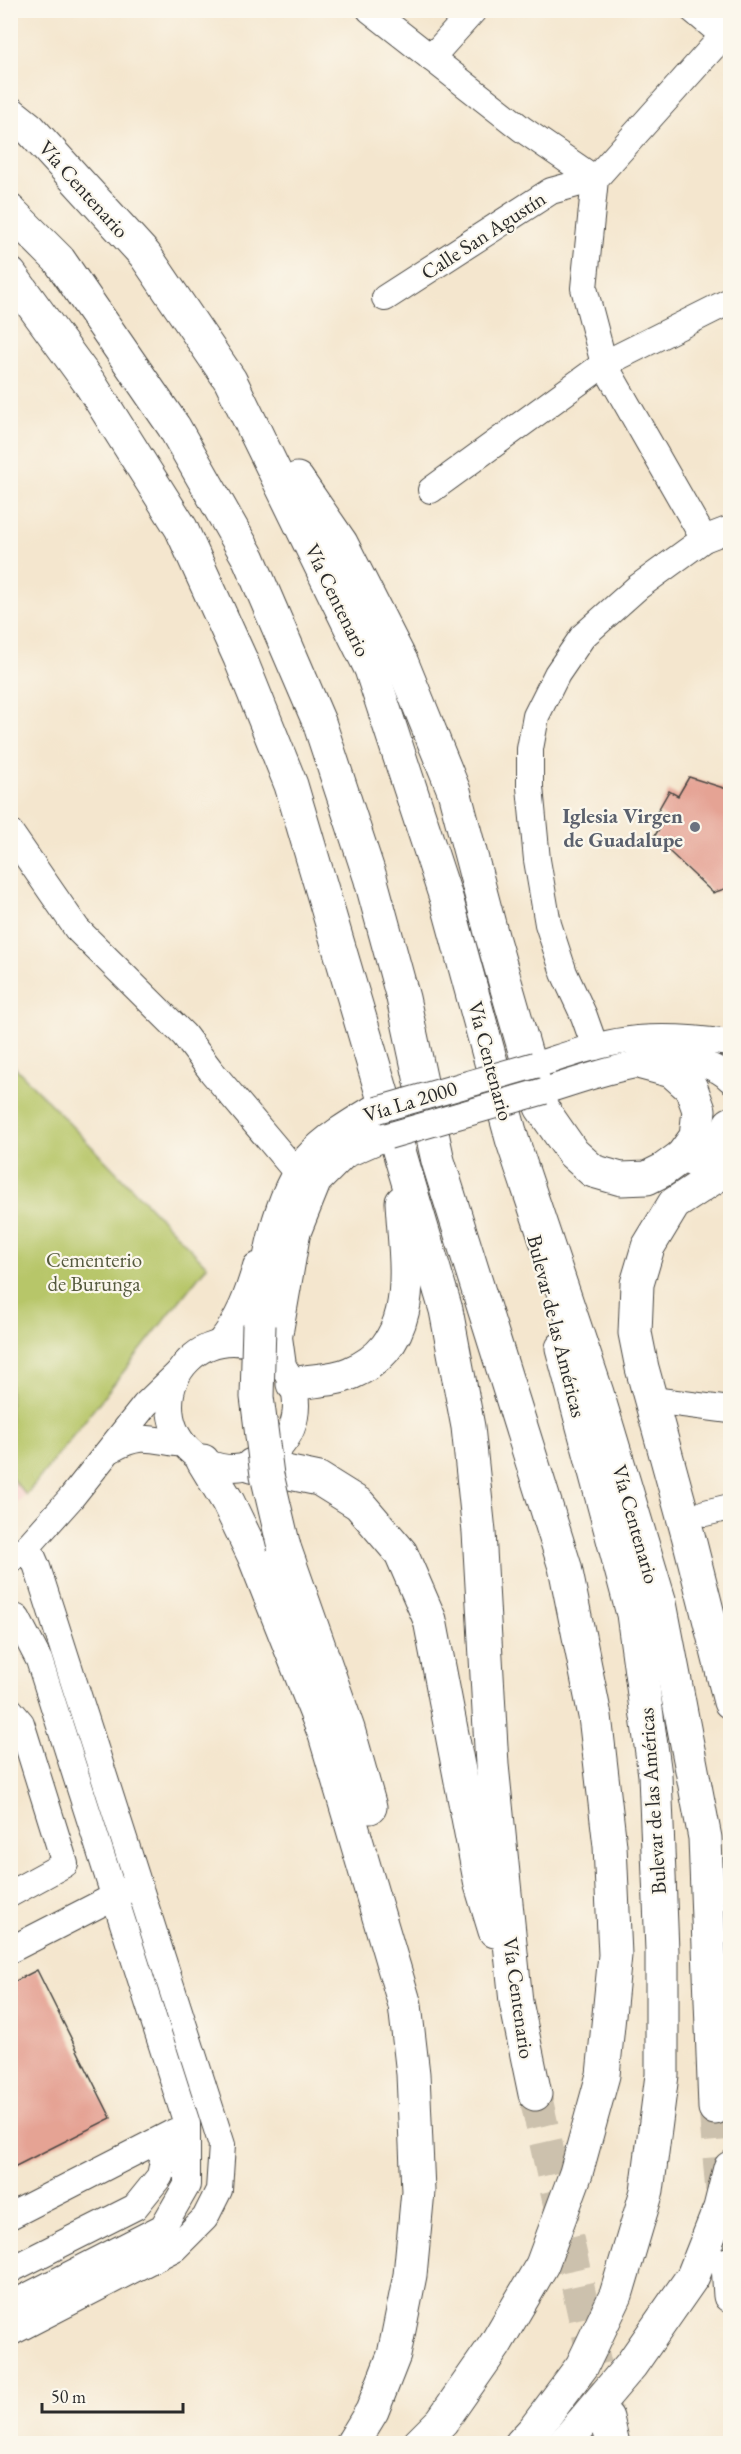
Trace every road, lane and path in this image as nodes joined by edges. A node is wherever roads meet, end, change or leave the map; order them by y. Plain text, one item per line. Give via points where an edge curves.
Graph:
1 (370, 10) edge
2 (474, 10) edge
3 (693, 10) edge
4 (728, 34) edge
5 (431, 58) junction
6 (10, 113) edge
7 (595, 179) junction
8 (10, 211) edge
9 (10, 274) edge
10 (385, 298) dead end
11 (730, 301) edge
12 (604, 364) junction
13 (230, 380) junction
14 (430, 490) dead end
15 (730, 530) edge
16 (704, 538) junction
17 (12, 836) edge
18 (730, 1043) edge
19 (595, 1047) junction
20 (642, 1063) junction
21 (730, 1079) edge
22 (730, 1124) edge
23 (388, 1132) junction
24 (512, 1139) junction
25 (682, 1156) junction
26 (293, 1168) junction
27 (725, 1176) edge
28 (220, 1342) junction
29 (179, 1371) junction
30 (288, 1375) junction
31 (660, 1401) dead end
32 (730, 1410) edge
33 (112, 1449) junction
34 (193, 1452) junction
35 (252, 1465) junction
36 (730, 1507) edge
37 (705, 1513) dead end
38 (19, 1553) edge
39 (10, 1615) edge
40 (730, 1702) edge
41 (10, 1710) edge
42 (137, 1885) junction
43 (10, 1894) edge
44 (114, 1897) junction
45 (10, 1950) edge
46 (516, 2002) junction
47 (405, 2005) junction
48 (534, 2094) tunnel mouth
49 (716, 2108) tunnel mouth
50 (187, 2124) junction
51 (162, 2140) junction
52 (730, 2168) edge
53 (10, 2216) edge
54 (728, 2264) dead end
55 (10, 2270) edge
56 (730, 2296) edge
57 (10, 2305) edge
58 (10, 2333) edge
59 (352, 2444) edge
60 (419, 2444) edge
61 (521, 2444) edge
62 (564, 2444) edge

1 - 5 street
2 - 5 street
3 - 4 street
4 - 7 street
5 - 7 street via 522,129
6 - 13 highway, Vía Centenario via 30,129 145,255
7 - 10 street, Calle San Agustín via 551,191
7 - 12 street via 584,288
8 - 60 highway via 59,260 174,427 249,559 319,723 376,899 403,998 438,1161 566,1568 595,1716 610,1846 615,1956 603,2075 576,2173 542,2265 482,2364 442,2421
9 - 23 highway, Vía Centenario via 91,385 181,528 240,658 291,784
11 - 12 street
12 - 14 street
12 - 16 street
13 - 24 highway, Vía Centenario via 371,669 447,901
13 - 25 highway via 340,543 402,663 454,791 541,1107 573,1153 593,1170 621,1179 647,1178
15 - 16 street
16 - 19 street via 638,587 583,636 557,674 536,716 530,749 530,788 548,924
17 - 26 street via 77,929 184,1035
18 - 19 street, Vía La 2000 via 637,1039
19 - 23 street, Vía La 2000, bridge via 535,1065
20 - 21 street, Vía La 2000 via 702,1062 720,1069
20 - 23 street, Vía La 2000, bridge
20 - 25 highway via 672,1071 691,1088 699,1110 696,1137
22 - 25 highway via 710,1153 696,1161
23 - 26 street, Vía La 2000 via 339,1123 307,1147
23 - 30 street, Vía La 2000 via 345,1155 318,1182 297,1234 279,1337
23 - 30 highway via 407,1283 405,1308 394,1336 379,1354 350,1374
23 - 46 highway, Vía Centenario via 446,1310 468,1427 479,1532 492,1765
23 - 47 highway, bridge via 340,1134 309,1159 285,1200 259,1325 257,1397 267,1474 284,1547 348,1729 385,1862
24 - 49 highway, Vía Centenario via 597,1393 660,1604 705,1838
24 - 61 highway, Bulevar de las Américas via 574,1396 633,1614 655,1774 662,1950 662,2075 647,2192 616,2295 582,2366
26 - 28 street, Vía La 2000 via 271,1213 248,1296
27 - 40 highway via 674,1204 648,1247 637,1284 635,1333
28 - 29 street via 196,1352
28 - 30 street via 243,1342 266,1350
29 - 33 street via 145,1405
29 - 34 street via 170,1396 172,1421
30 - 35 street via 296,1404 293,1424 284,1442 270,1456
31 - 32 street
33 - 34 street via 131,1438 148,1438
33 - 38 street
34 - 35 street via 227,1468
34 - 47 highway via 228,1502 254,1556 325,1735
35 - 46 highway via 319,1479 359,1504 400,1553 430,1620 481,1885
36 - 37 street
38 - 42 street via 39,1574
39 - 44 street via 17,1618 39,1660
41 - 43 street via 21,1723 65,1864
42 - 44 street
42 - 58 street via 222,2145 219,2190 204,2218 175,2248
44 - 45 street
44 - 50 street
46 - 48 highway, Vía Centenario
47 - 59 highway via 414,2074 418,2191 410,2275 393,2355 372,2411
50 - 51 street
50 - 57 street via 186,2185 164,2227
51 - 53 street
51 - 55 street via 160,2176 135,2207
52 - 62 highway via 720,2208 693,2276 631,2365
54 - 56 highway

